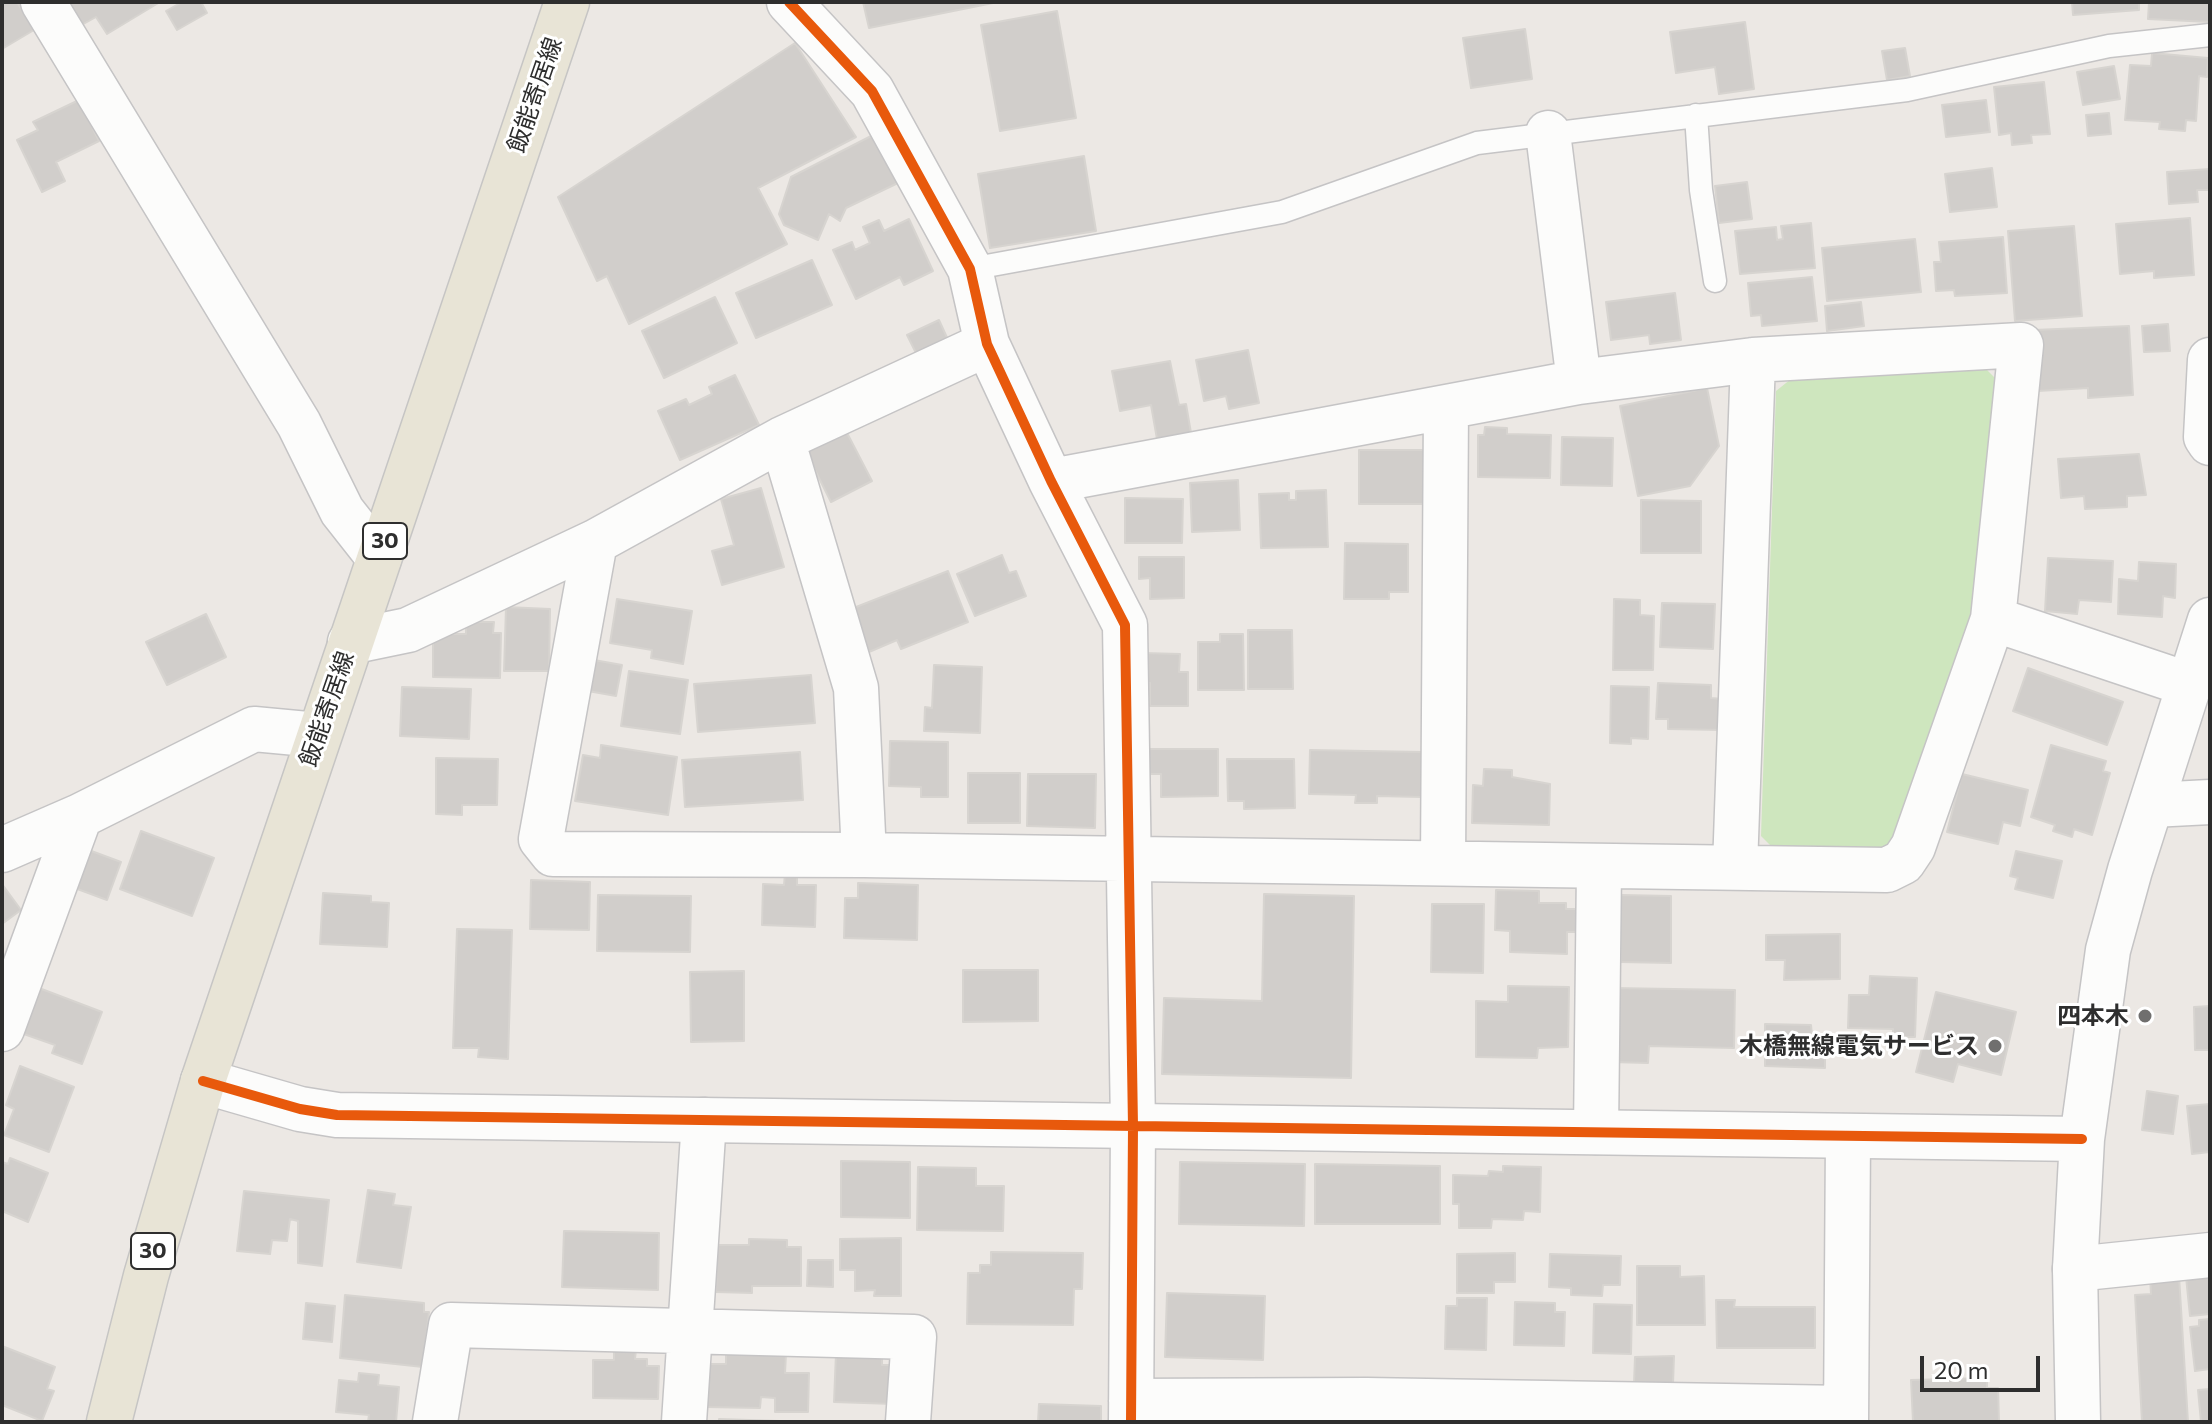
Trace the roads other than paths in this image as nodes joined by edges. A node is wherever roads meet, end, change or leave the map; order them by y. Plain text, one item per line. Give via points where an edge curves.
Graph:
1 (43, 2) edge
2 (567, 2) edge
3 (789, 2) edge
4 (2210, 35) edge
5 (1696, 115) junction
6 (1548, 133) junction
7 (970, 269) junction
8 (1715, 281) dead end
9 (987, 344) junction
10 (1753, 360) junction
11 (2210, 360) edge
12 (1579, 382) junction
13 (1446, 408) junction
14 (782, 439) junction
15 (2210, 443) edge
16 (1051, 481) junction
17 (595, 542) junction
18 (379, 558) junction
19 (1993, 619) junction
20 (2210, 620) edge
21 (350, 642) junction
22 (2190, 685) junction
23 (318, 735) junction
24 (2210, 802) edge
25 (2152, 805) junction
26 (80, 816) junction
27 (2, 850) edge
28 (864, 855) junction
29 (1128, 859) junction
30 (1443, 863) junction
31 (1735, 867) junction
32 (1599, 868) junction
33 (2, 1029) edge
34 (203, 1081) junction
35 (704, 1120) junction
36 (1133, 1126) junction
37 (1596, 1132) junction
38 (1848, 1137) junction
39 (2082, 1139) junction
40 (2210, 1255) edge
41 (2075, 1269) junction
42 (691, 1332) junction
43 (1131, 1411) edge
44 (1367, 1411) edge
45 (1620, 1413) edge
46 (1846, 1415) edge
47 (109, 1422) edge
48 (435, 1422) edge
49 (684, 1422) edge
50 (908, 1422) edge
51 (2078, 1422) edge

1 - 18 street via 299,424 342,511
2 - 18 main road, 飯能寄居線 / 30
3 - 7 street via 872,91
4 - 5 lane via 2109,46 1907,90
5 - 6 lane
5 - 8 lane
6 - 7 lane via 1477,143 1282,212
6 - 12 street
7 - 9 street
9 - 14 street
9 - 16 street
10 - 12 street
10 - 19 street via 2021,345
10 - 31 street
11 - 15 street
12 - 13 street
13 - 16 street
13 - 30 street
14 - 17 street
14 - 28 street via 856,688
16 - 29 street via 1125,625
17 - 21 street via 408,630
17 - 28 street via 541,839 553,854
18 - 21 main road, 飯能寄居線 / 30
19 - 22 street
19 - 31 street via 1913,847 1903,862 1887,870
20 - 22 street
21 - 23 main road, 飯能寄居線 / 30
22 - 25 street
23 - 26 street via 254,729
23 - 34 main road, 飯能寄居線 / 30
24 - 25 street
25 - 39 street via 2108,950
26 - 27 street
26 - 33 street
28 - 29 street
29 - 30 street
29 - 36 street
30 - 32 street
31 - 32 street
32 - 37 street
34 - 35 street via 337,1115
34 - 47 main road, 飯能寄居線 / 30
35 - 36 street
35 - 42 street
36 - 37 street
36 - 43 street
37 - 38 street
38 - 39 street
38 - 46 street
39 - 41 street
40 - 41 street
41 - 51 street
42 - 48 street via 451,1325
42 - 49 street
42 - 50 street via 914,1337
43 - 44 street
44 - 45 street
45 - 46 street

